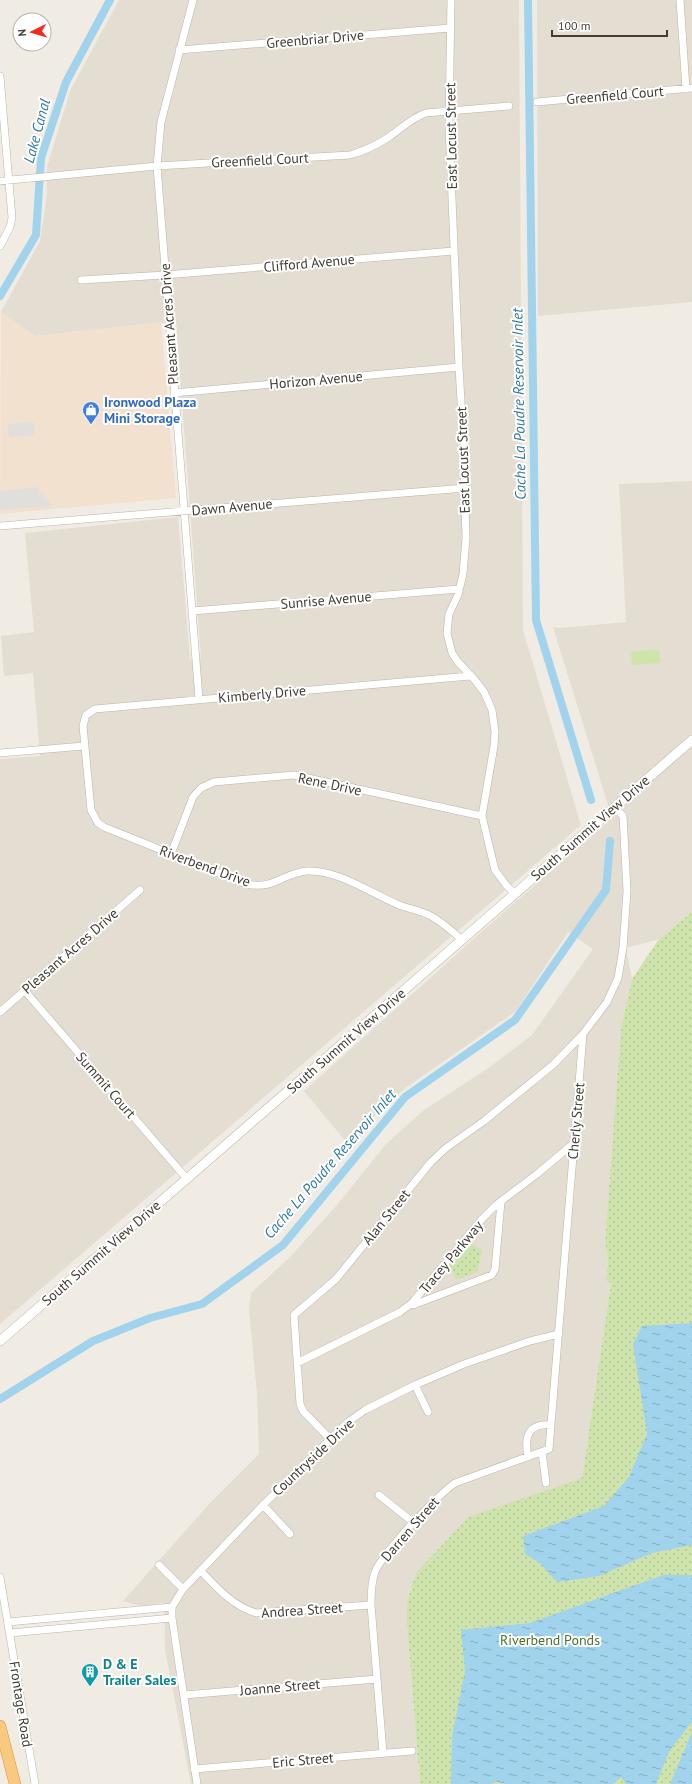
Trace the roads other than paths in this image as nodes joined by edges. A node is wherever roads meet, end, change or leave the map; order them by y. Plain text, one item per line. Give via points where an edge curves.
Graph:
1 (193, 0) edge
2 (451, 0) edge
3 (680, 0) edge
4 (450, 28) junction
5 (180, 50) junction
6 (0, 76) edge
7 (689, 88) edge
8 (537, 102) dead end
9 (509, 106) dead end
10 (449, 111) junction
11 (157, 166) junction
12 (10, 180) junction
13 (0, 181) edge
14 (0, 246) edge
15 (454, 251) junction
16 (165, 275) junction
17 (81, 280) dead end
18 (459, 367) junction
19 (174, 393) junction
20 (465, 488) junction
21 (184, 511) junction
22 (0, 526) edge
23 (459, 589) junction
24 (192, 611) junction
25 (470, 676) junction
26 (199, 699) junction
27 (692, 740) edge
28 (84, 746) junction
29 (0, 753) edge
30 (614, 807) junction
31 (482, 816) junction
32 (171, 854) junction
33 (140, 890) dead end
34 (515, 894) junction
35 (462, 940) junction
36 (25, 990) junction
37 (0, 1012) edge
38 (583, 1034) junction
39 (574, 1143) junction
40 (186, 1179) junction
41 (501, 1202) junction
42 (400, 1312) junction
43 (559, 1334) junction
44 (0, 1341) edge
45 (297, 1363) junction
46 (415, 1385) junction
47 (428, 1412) dead end
48 (551, 1425) junction
49 (330, 1439) junction
50 (546, 1451) junction
51 (528, 1457) junction
52 (546, 1483) dead end
53 (378, 1495) dead end
54 (263, 1505) junction
55 (414, 1523) junction
56 (290, 1534) dead end
57 (159, 1565) dead end
58 (201, 1571) junction
59 (0, 1577) edge
60 (183, 1588) junction
61 (371, 1605) junction
62 (172, 1607) junction
63 (172, 1618) junction
64 (8, 1622) junction
65 (10, 1633) junction
66 (377, 1679) junction
67 (184, 1695) junction
68 (0, 1726) edge
69 (0, 1730) edge
70 (412, 1751) dead end
71 (383, 1753) junction
72 (194, 1769) junction
73 (9, 1784) edge
74 (15, 1784) edge
75 (34, 1784) edge
76 (197, 1784) edge

1 - 5 street, Pleasant Acres Drive
2 - 4 street, East Locust Street
3 - 7 street
4 - 5 street, Greenbriar Drive
4 - 10 street, East Locust Street
5 - 11 street, Pleasant Acres Drive via 161,122
6 - 12 street
7 - 8 street, Greenfield Court
9 - 10 street, Greenfield Court
10 - 11 street, Greenfield Court via 426,113 415,117 376,145 350,155
10 - 15 street, East Locust Street
11 - 12 street, Greenfield Court
11 - 16 street, Pleasant Acres Drive
12 - 13 street, Greenfield Court
12 - 14 street via 12,218
15 - 16 street, Clifford Avenue
15 - 18 street, East Locust Street
16 - 17 street, Clifford Avenue
16 - 19 street, Pleasant Acres Drive
18 - 19 street, Horizon Avenue
18 - 20 street, East Locust Street
19 - 21 street, Pleasant Acres Drive
20 - 21 street, Dawn Avenue
20 - 23 street, East Locust Street via 465,556
21 - 22 street, Dawn Avenue
21 - 24 street, Pleasant Acres Drive
23 - 24 street, Sunrise Avenue
23 - 25 street, East Locust Street via 449,614 447,633 452,653
24 - 26 street, Pleasant Acres Drive
25 - 26 street, Kimberly Drive
25 - 31 street, East Locust Street via 484,692 494,720 494,746
26 - 28 street, Kimberly Drive via 90,711 84,720
27 - 30 street, South Summit View Drive
28 - 29 street
28 - 32 street, Riverbend Drive via 91,810 98,823
30 - 34 street, South Summit View Drive
30 - 38 street via 623,816 628,891 623,948 618,978 607,1002
31 - 32 street, Rene Drive via 294,776 214,782 195,793
31 - 34 street, East Locust Street via 496,870
32 - 35 street, Riverbend Drive via 246,884 270,884 308,871 326,873 431,916
33 - 36 street, Pleasant Acres Drive
34 - 35 street, South Summit View Drive
35 - 40 street, South Summit View Drive
36 - 37 street, Pleasant Acres Drive
36 - 40 street, Summit Court
38 - 39 street, Cherly Street
38 - 45 street, Alan Street via 554,1064 484,1121 446,1148 336,1279 294,1315
39 - 41 street, Tracey Parkway
39 - 43 street, Cherly Street
40 - 44 street, South Summit View Drive
41 - 42 street, Tracey Parkway via 482,1219 422,1293
41 - 42 street, Tracey Parkway via 495,1269 492,1275
42 - 45 street, Tracey Parkway
43 - 46 street, Countryside Drive via 530,1341 464,1364
43 - 48 street, Cherly Street
45 - 49 street, Alan Street via 300,1404 303,1411
46 - 47 street
46 - 49 street, Countryside Drive via 365,1410
48 - 50 street, Cherly Street
48 - 51 street via 542,1424 532,1430 526,1440
49 - 54 street, Countryside Drive
50 - 51 street, Darren Street
50 - 52 street, Cherly Street
51 - 55 street, Darren Street via 455,1483 443,1491
53 - 55 street
54 - 56 street
54 - 58 street, Countryside Drive
55 - 61 street, Darren Street via 391,1548 376,1570 371,1587
57 - 60 street
58 - 60 street, Countryside Drive
58 - 61 street, Andrea Street via 242,1609 256,1613
59 - 64 street, Frontage Road
60 - 62 street, Countryside Drive
61 - 66 street, Darren Street
62 - 63 street
62 - 64 street
63 - 65 street
63 - 67 street
64 - 65 street, Frontage Road
65 - 75 street, Frontage Road
66 - 67 street, Joanne Street
66 - 71 street, Darren Street
67 - 72 street
68 - 74 highway
69 - 73 highway
70 - 71 street, Eric Street
71 - 72 street, Eric Street
72 - 76 street

